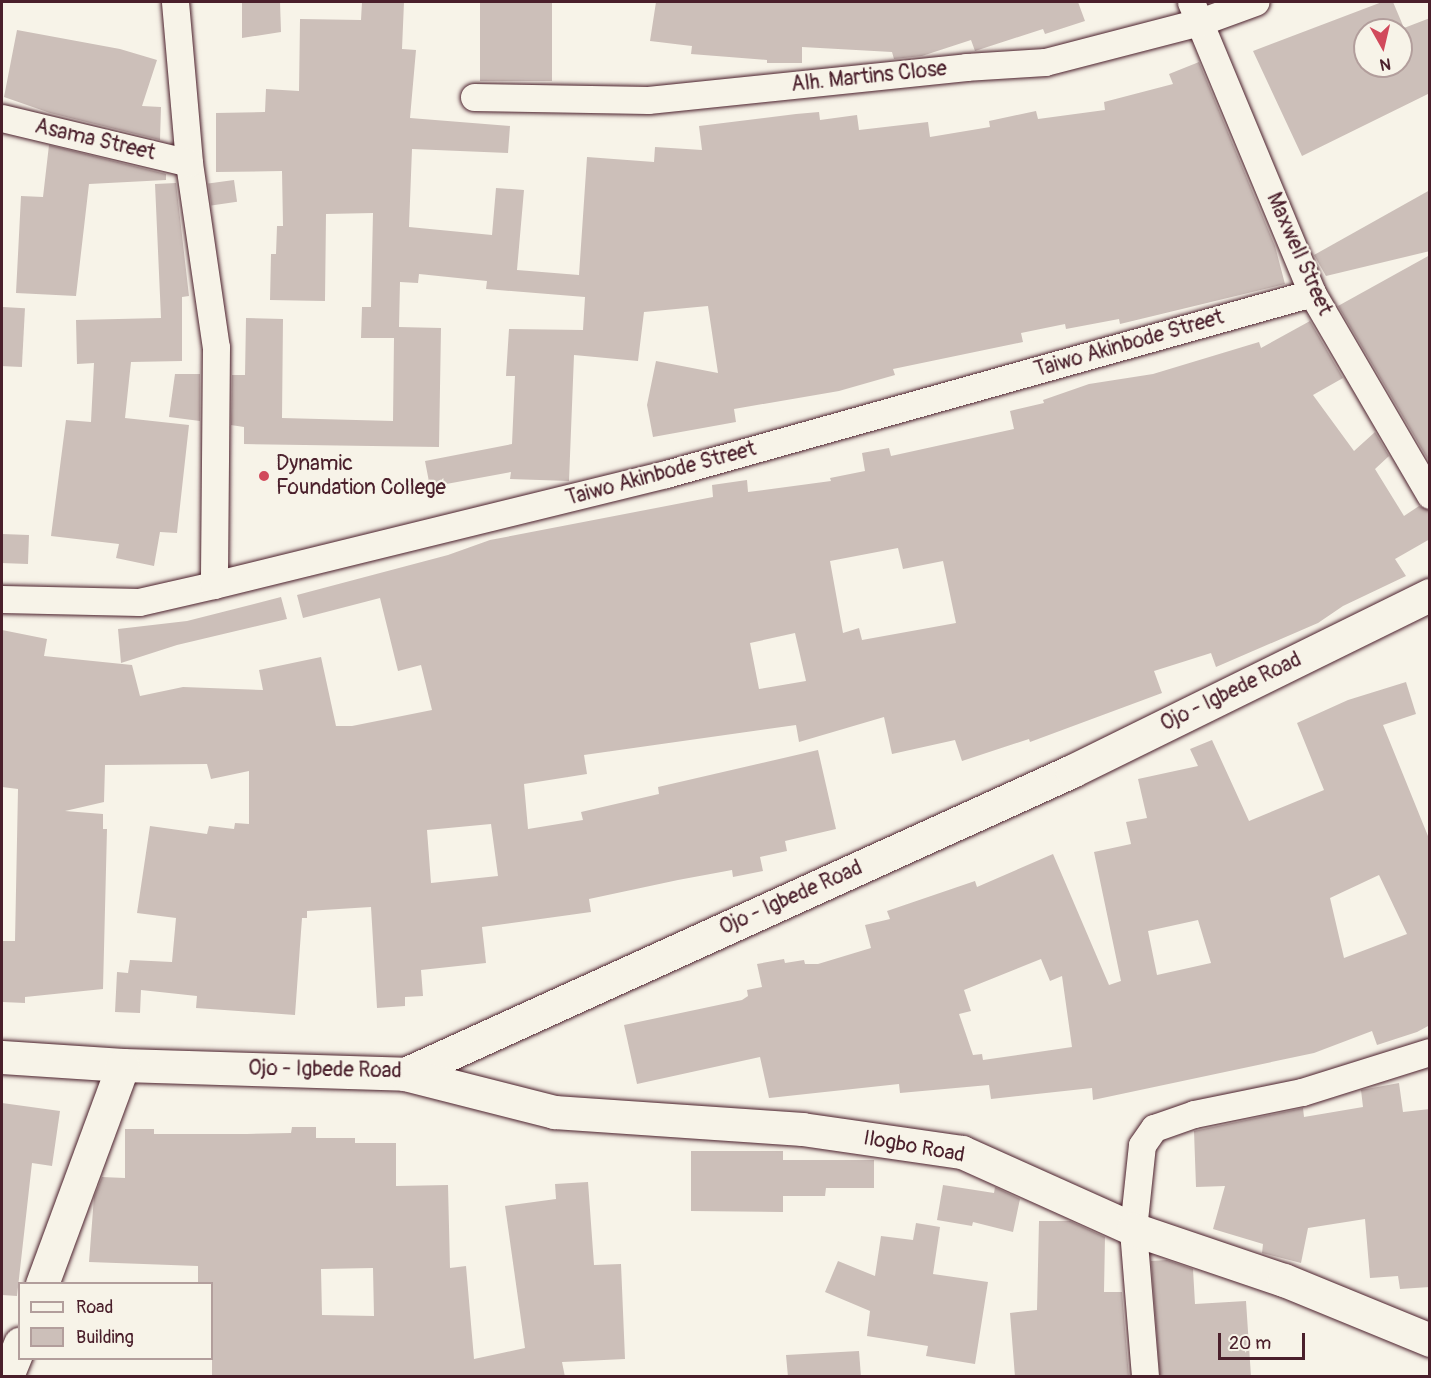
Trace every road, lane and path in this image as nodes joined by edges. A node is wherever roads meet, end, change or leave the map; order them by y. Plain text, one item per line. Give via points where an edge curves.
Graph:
1 (175, 2) edge
2 (1255, 2) edge
3 (1196, 12) edge
4 (474, 98) dead end
5 (2, 118) edge
6 (189, 163) junction
7 (1312, 292) junction
8 (1430, 495) edge
9 (214, 585) junction
10 (1430, 595) edge
11 (2, 599) edge
12 (1430, 1052) edge
13 (2, 1057) edge
14 (123, 1065) junction
15 (405, 1074) junction
16 (1133, 1229) junction
17 (43, 1282) edge
18 (1430, 1340) edge
19 (18, 1349) edge
20 (7, 1377) edge
21 (1145, 1377) edge

1 - 6 street
2 - 3 street, Alh. Martins Close
3 - 4 street, Alh. Martins Close via 1045,62 966,66 648,100
3 - 7 street, Maxwell Street
5 - 6 street, Asama Street
6 - 9 street via 216,347
7 - 8 street, Maxwell Street
7 - 9 street, Taiwo Akinbode Street via 666,474
9 - 11 street, Taiwo Akinbode Street via 139,602
10 - 15 main road, Ojo - Igbede Road via 1072,771
12 - 16 street via 1302,1092 1194,1114 1154,1128 1142,1145
13 - 14 main road, Ojo - Igbede Road
14 - 15 main road, Ojo - Igbede Road
14 - 17 main road
15 - 16 main road, Ilogbo Road via 554,1112 802,1129 963,1152
16 - 18 main road, Ilogbo Road via 1284,1280
16 - 21 street
19 - 20 main road

